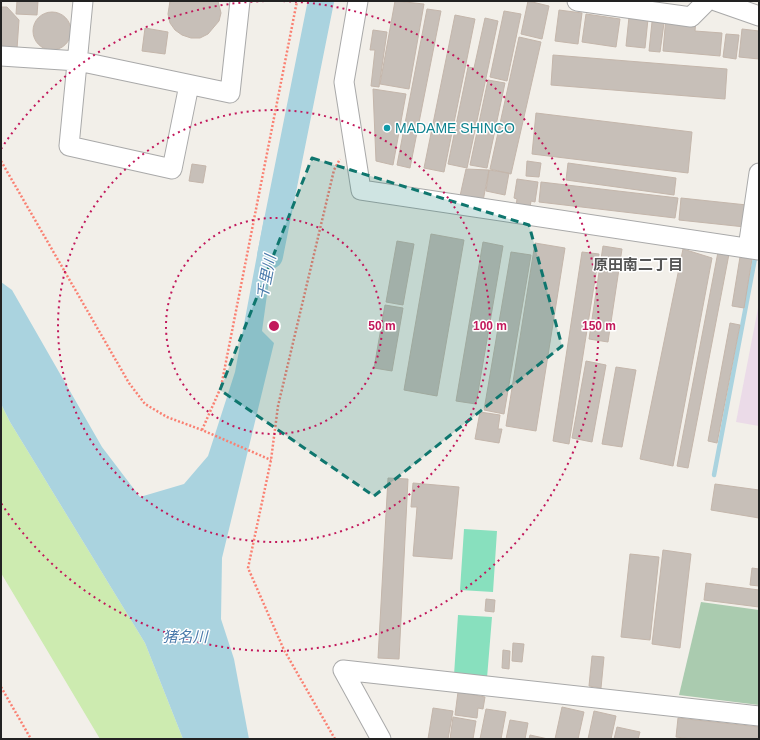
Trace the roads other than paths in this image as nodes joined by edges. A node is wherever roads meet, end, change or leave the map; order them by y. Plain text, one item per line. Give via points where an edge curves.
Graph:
1 (84, 1) edge
2 (240, 1) edge
3 (358, 1) edge
4 (577, 1) edge
5 (706, 1) edge
6 (716, 1) edge
7 (759, 16) edge
8 (1, 56) edge
9 (78, 61) junction
10 (188, 85) junction
11 (759, 173) edge
12 (753, 249) edge
13 (759, 716) edge
14 (381, 739) edge

1 - 9 street
2 - 10 street via 230,93
3 - 12 street via 344,82 361,190
4 - 5 street via 691,17
6 - 7 street
8 - 9 street
9 - 10 street
9 - 10 street via 69,146 172,169
11 - 12 street
13 - 14 street via 343,670

